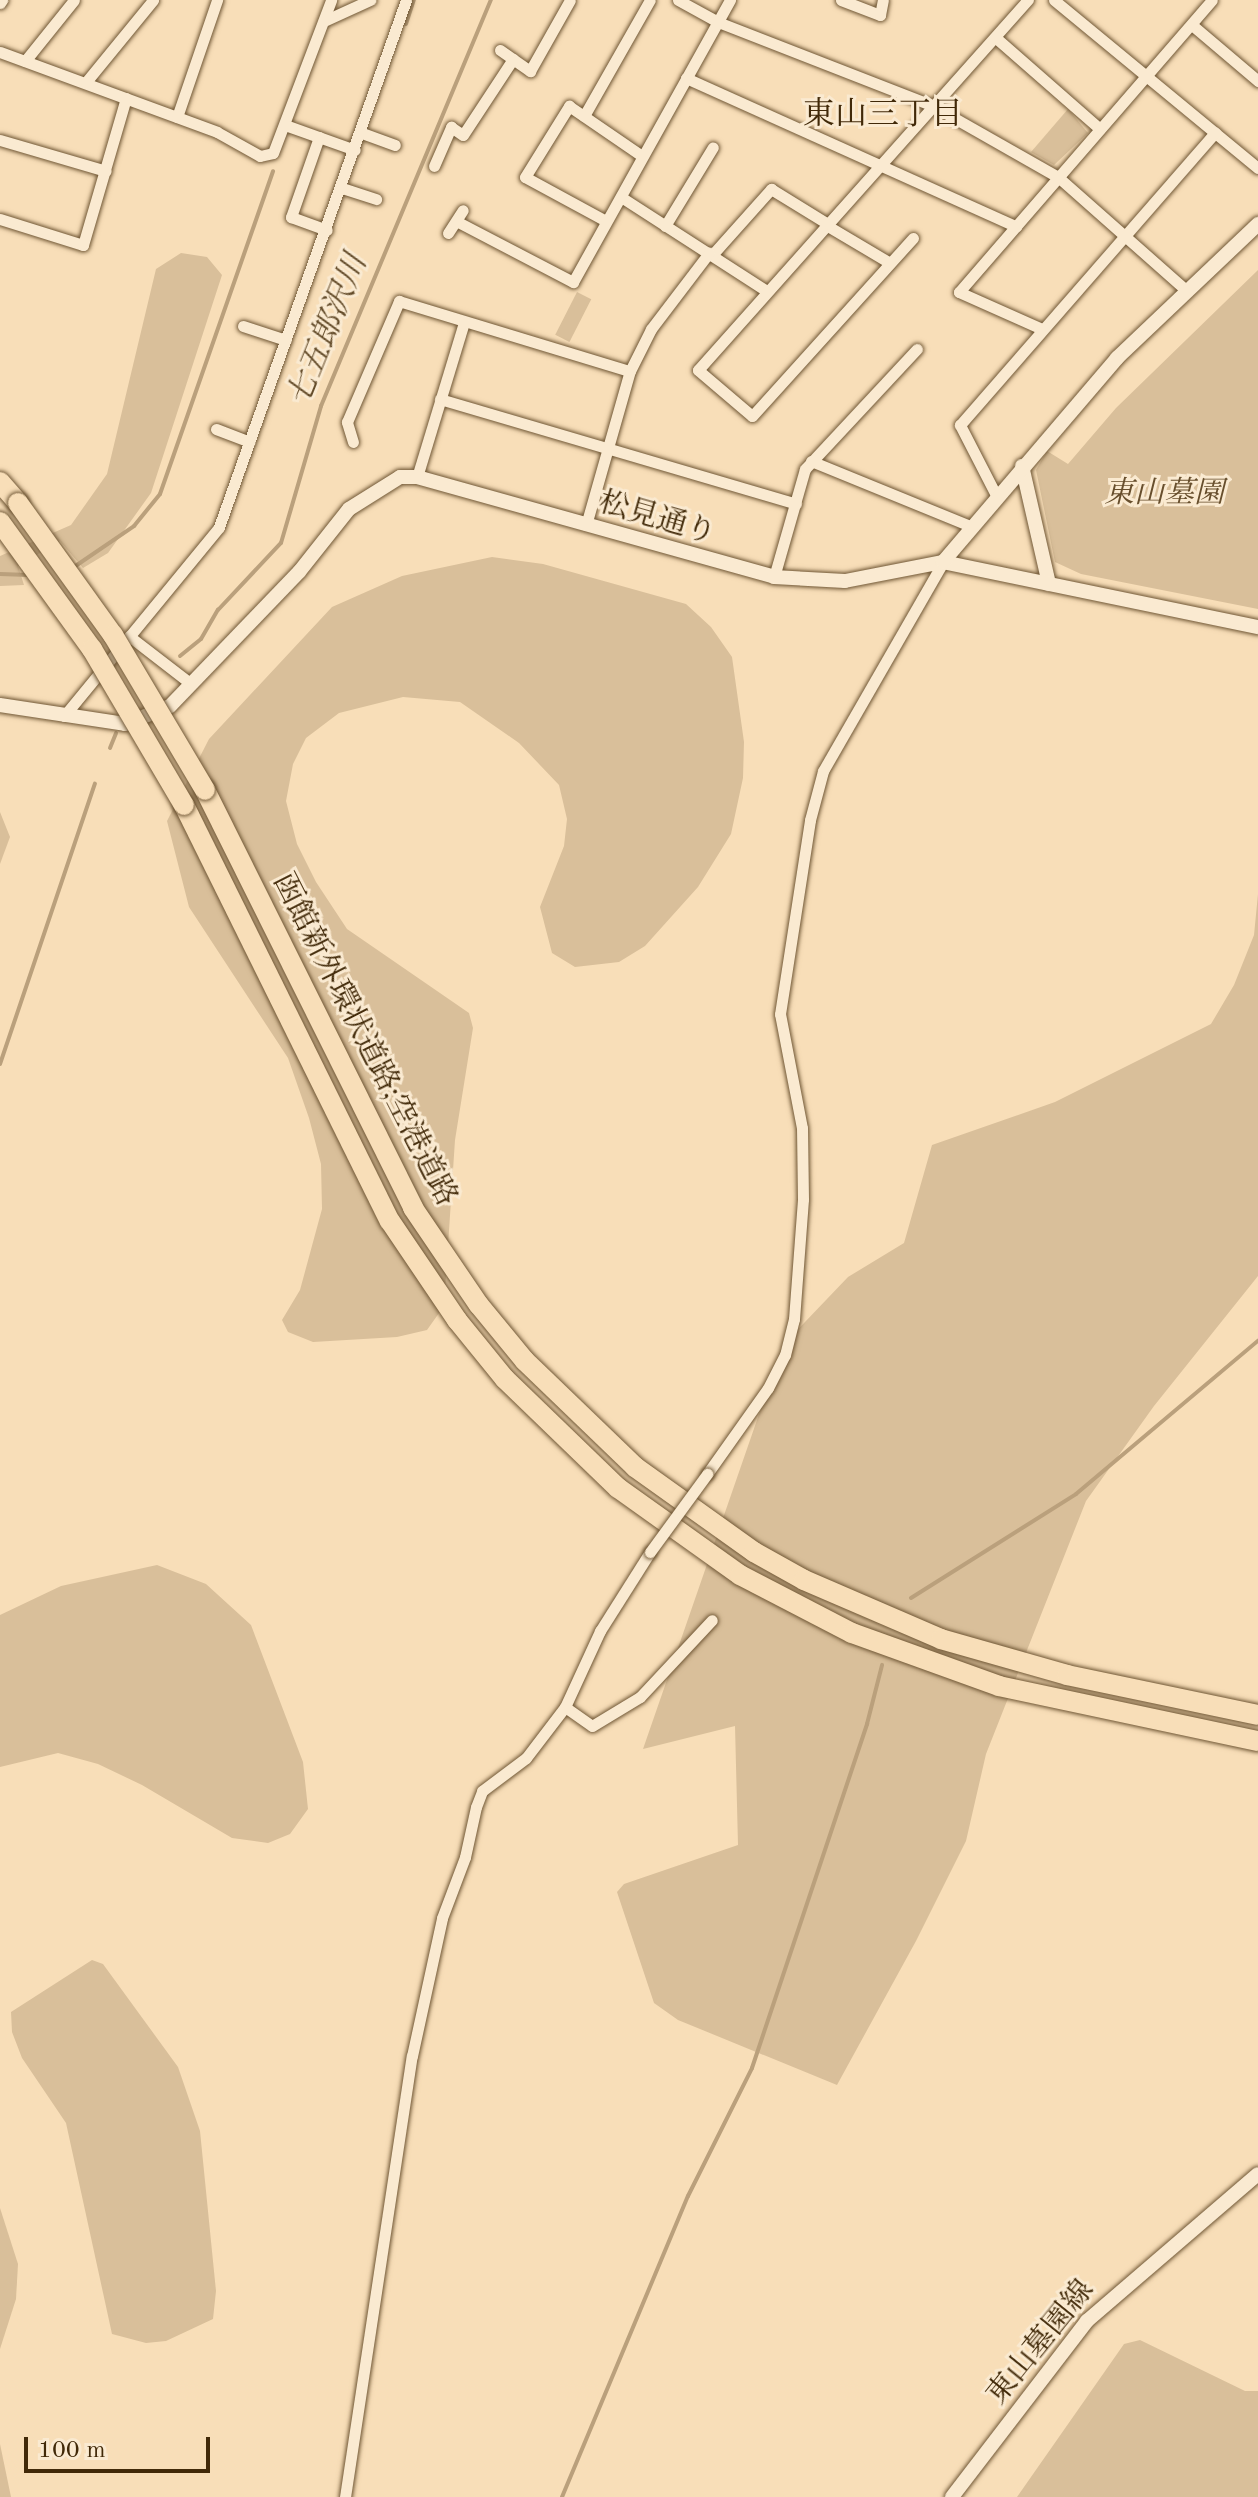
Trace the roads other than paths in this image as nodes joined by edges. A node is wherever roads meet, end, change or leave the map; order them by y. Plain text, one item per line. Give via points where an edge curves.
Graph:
1 (74, 0) edge
2 (153, 0) edge
3 (217, 0) edge
4 (331, 0) edge
5 (370, 0) edge
6 (406, 0) edge
7 (570, 0) edge
8 (650, 0) edge
9 (678, 0) edge
10 (730, 0) edge
11 (841, 0) edge
12 (883, 0) edge
13 (1028, 0) edge
14 (1054, 0) edge
15 (1212, 0) edge
16 (324, 21) junction
17 (718, 22) junction
18 (1192, 25) junction
19 (996, 38) junction
20 (500, 50) dead end
21 (0, 52) edge
22 (513, 59) junction
23 (25, 61) junction
24 (1147, 76) junction
25 (686, 78) junction
26 (1258, 81) edge
27 (86, 82) junction
28 (126, 98) junction
29 (933, 106) junction
30 (584, 116) junction
31 (177, 117) junction
32 (285, 125) junction
33 (1100, 129) junction
34 (362, 133) junction
35 (1215, 133) junction
36 (319, 137) junction
37 (0, 140) edge
38 (395, 145) dead end
39 (713, 147) dead end
40 (355, 150) junction
41 (642, 156) junction
42 (882, 164) junction
43 (434, 166) dead end
44 (1258, 168) edge
45 (106, 171) junction
46 (1058, 177) junction
47 (342, 188) junction
48 (621, 197) junction
49 (376, 199) dead end
50 (463, 210) dead end
51 (0, 219) edge
52 (606, 221) junction
53 (458, 222) junction
54 (827, 224) junction
55 (1258, 224) edge
56 (665, 226) junction
57 (1016, 226) junction
58 (327, 230) junction
59 (448, 233) dead end
60 (1124, 236) junction
61 (913, 238) dead end
62 (711, 254) junction
63 (890, 263) junction
64 (767, 291) junction
65 (1187, 291) junction
66 (464, 322) junction
67 (243, 326) dead end
68 (1042, 329) junction
69 (286, 340) junction
70 (917, 349) dead end
71 (630, 371) junction
72 (440, 399) junction
73 (216, 429) dead end
74 (250, 442) junction
75 (353, 442) dead end
76 (607, 448) junction
77 (811, 461) junction
78 (1022, 466) junction
79 (417, 477) junction
80 (0, 482) edge
81 (996, 495) junction
82 (796, 504) junction
83 (0, 522) edge
84 (586, 525) junction
85 (970, 526) junction
86 (943, 562) junction
87 (774, 577) junction
88 (1049, 584) junction
89 (1258, 627) edge
90 (129, 636) junction
91 (191, 684) junction
92 (0, 705) edge
93 (64, 716) junction
94 (712, 1620) dead end
95 (565, 1707) junction
96 (1258, 1715) edge
97 (1258, 1741) edge
98 (1258, 2174) edge
99 (345, 2497) edge
100 (952, 2497) edge

1 - 23 street
2 - 27 street
3 - 31 street
4 - 16 street
5 - 16 street
6 - 34 street
7 - 22 street via 530,71
8 - 30 street
9 - 17 street
10 - 17 street
11 - 12 street via 880,15
13 - 19 street
14 - 24 street
15 - 18 street
16 - 32 street
17 - 25 street
17 - 29 street
18 - 24 street
18 - 26 street
19 - 29 street
19 - 33 street
20 - 22 street
21 - 23 street
22 - 43 street via 463,135 451,127
23 - 27 street
24 - 33 street
24 - 35 street
25 - 41 street
25 - 42 street
27 - 28 street
28 - 31 street
28 - 45 street
29 - 42 street
29 - 46 street
30 - 41 street
30 - 52 street via 569,106 525,177
31 - 32 street via 260,156 273,153
32 - 36 street
33 - 46 street
34 - 38 street
34 - 40 street
35 - 44 street
35 - 60 street
36 - 40 street
36 - 58 street via 291,217
37 - 45 street
39 - 56 street
40 - 47 street
41 - 48 street
42 - 54 street
42 - 57 street
45 - 51 street via 83,245
46 - 57 street
46 - 60 street
47 - 49 street
47 - 58 street
48 - 52 street
48 - 56 street
50 - 53 street
52 - 53 street via 573,282
53 - 59 street
54 - 62 street via 771,189
54 - 63 street
54 - 64 street
55 - 65 street
56 - 62 street
57 - 68 street via 959,292
58 - 69 street
60 - 65 street
60 - 68 street
61 - 63 street
62 - 64 street
62 - 71 street via 651,329
63 - 64 street via 752,416 698,370
65 - 78 street via 1117,358
66 - 71 street
66 - 72 street
66 - 75 street via 399,301 347,422
67 - 69 street
68 - 81 street via 960,425
69 - 74 street
70 - 77 street
71 - 76 street
72 - 76 street
72 - 79 street
73 - 74 street
74 - 90 street via 219,527
76 - 82 street
76 - 84 street
77 - 82 street
77 - 85 street
78 - 81 street
78 - 88 street
79 - 84 street, 松見通り
79 - 91 street, 松見通り via 380,485 349,509 299,572
80 - 96 highway, 函館新外環状道路;空港道路, bridge via 113,635 205,790 377,1143 421,1220 525,1361 635,1467 767,1559 941,1639 1067,1675
81 - 85 street
82 - 87 street
83 - 97 highway, 函館新外環状道路;空港道路, bridge via 92,649 184,805 390,1221 457,1320 505,1379 618,1488 740,1575 852,1633 999,1686
84 - 87 street, 松見通り
85 - 86 street
86 - 87 street, 松見通り via 845,581
86 - 88 street
86 - 95 street, bridge via 823,771 816,795 780,1014 802,1128 803,1199 794,1319 785,1355 768,1388 600,1631
88 - 89 street
90 - 91 street
90 - 93 street
91 - 93 street, 松見通り via 170,706 144,719 94,722
92 - 93 street, 松見通り
94 - 95 street via 640,1697 604,1719 592,1726
95 - 99 street via 526,1758 482,1791 442,1918 412,2056
98 - 100 street, 東山墓園線 via 1087,2321

